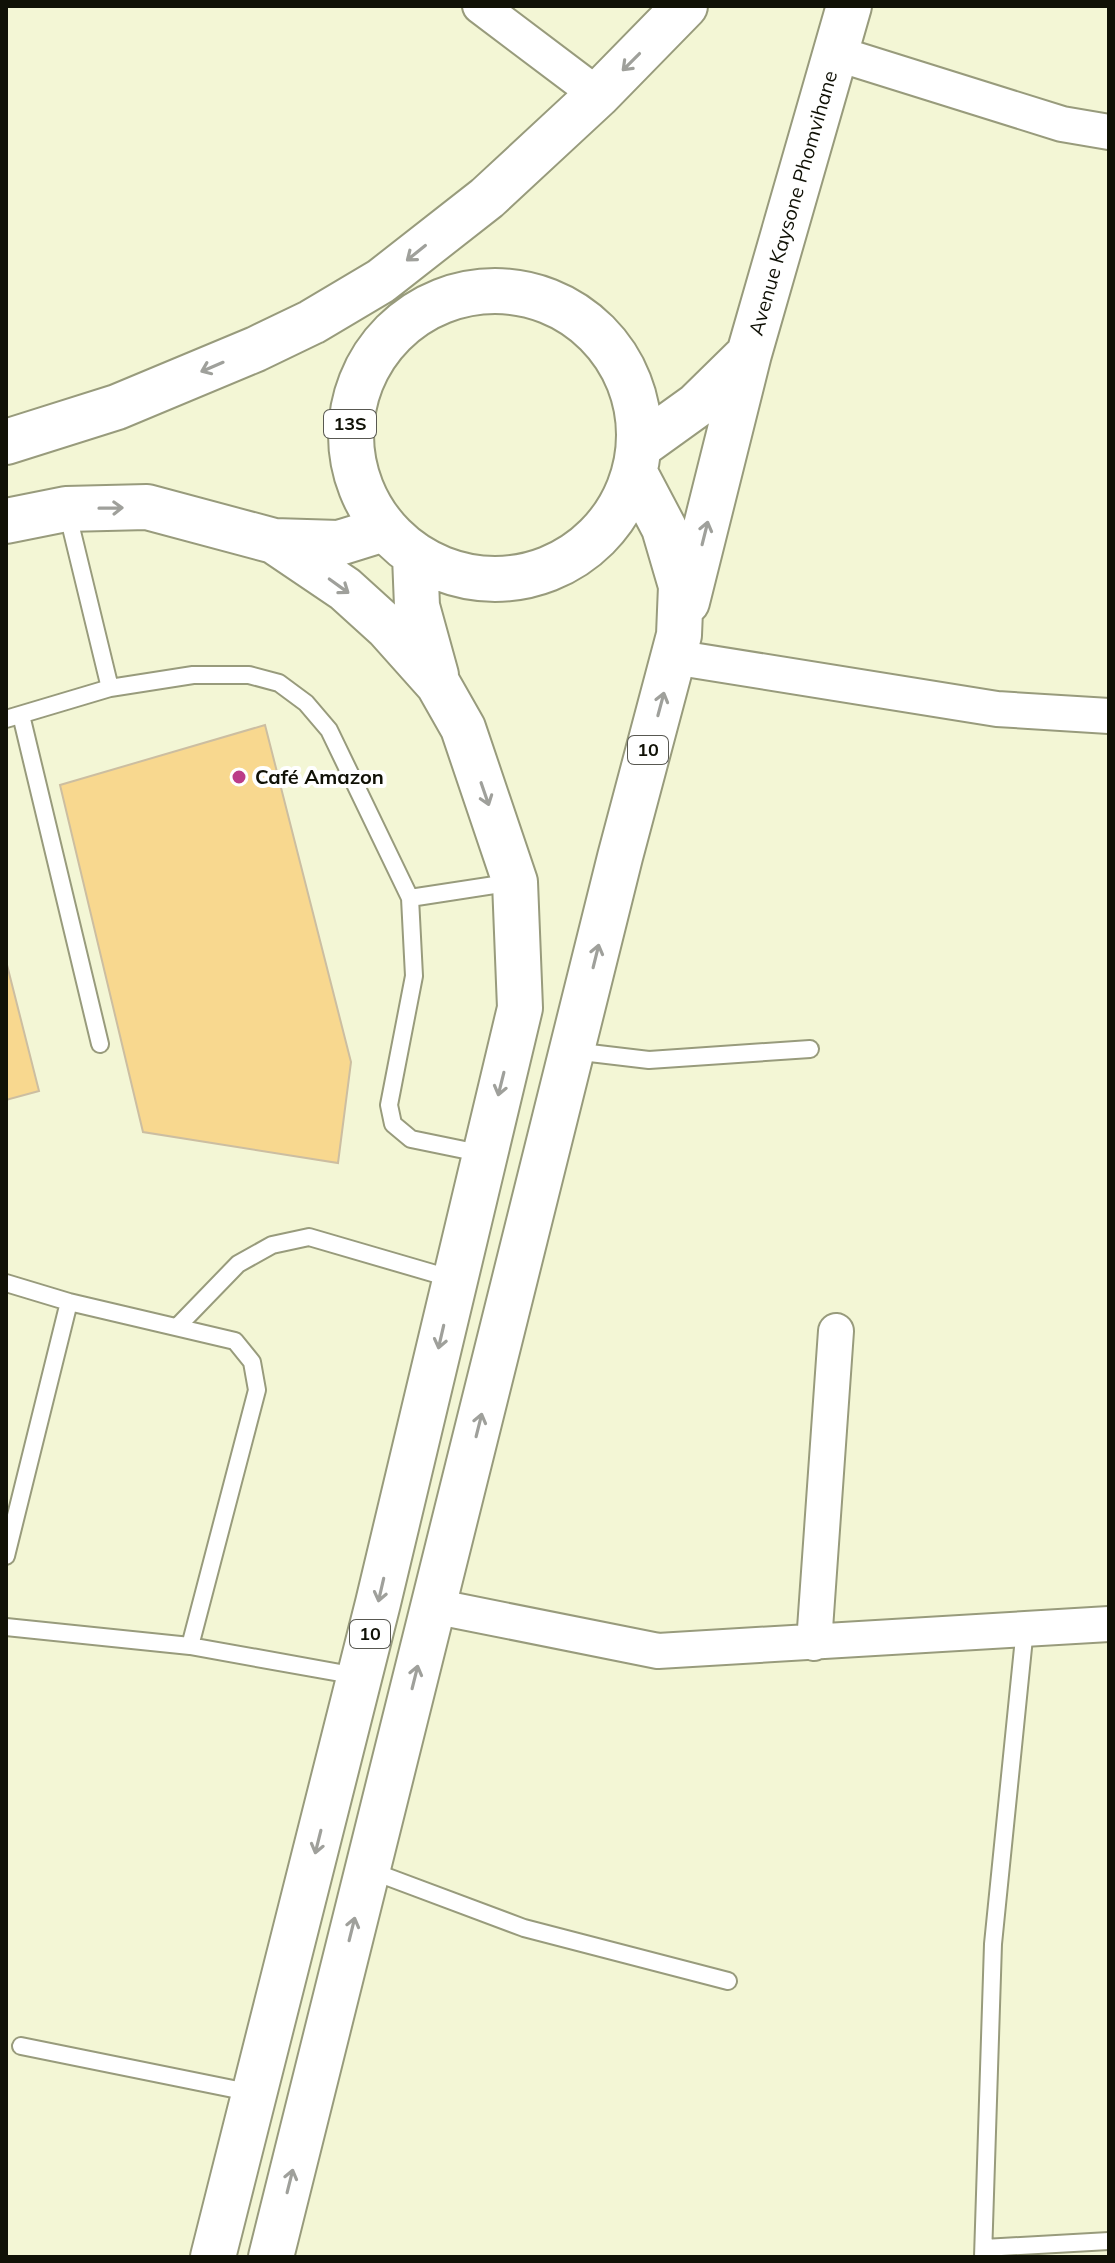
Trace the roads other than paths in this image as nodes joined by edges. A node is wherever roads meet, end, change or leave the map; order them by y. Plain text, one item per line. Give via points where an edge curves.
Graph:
1 (480, 6) edge
2 (685, 6) edge
3 (849, 6) edge
4 (835, 53) junction
5 (598, 95) junction
6 (1109, 132) edge
7 (487, 198) junction
8 (440, 302) junction
9 (390, 336) junction
10 (270, 343) junction
11 (749, 354) junction
12 (6, 442) edge
13 (638, 460) junction
14 (66, 509) junction
15 (6, 521) edge
16 (274, 541) junction
17 (400, 543) junction
18 (676, 646) junction
19 (438, 684) junction
20 (110, 688) junction
21 (1109, 716) edge
22 (14, 717) edge
23 (515, 882) junction
24 (410, 898) junction
25 (100, 1044) dead end
26 (810, 1049) dead end
27 (573, 1051) junction
28 (484, 1154) junction
29 (455, 1279) junction
30 (6, 1283) edge
31 (69, 1302) junction
32 (178, 1326) junction
33 (836, 1331) dead end
34 (6, 1556) edge
35 (433, 1606) junction
36 (1109, 1624) edge
37 (6, 1627) edge
38 (1025, 1628) junction
39 (814, 1643) junction
40 (190, 1646) junction
41 (359, 1677) junction
42 (367, 1869) junction
43 (728, 1981) dead end
44 (21, 2046) dead end
45 (254, 2093) junction
46 (1109, 2241) edge
47 (983, 2253) edge
48 (213, 2257) edge
49 (271, 2257) edge

1 - 5 street
2 -> 5 highway
3 - 4 highway, Avenue Kaysone Phomvihane
4 - 6 street via 1062,124
4 - 11 highway, Avenue Kaysone Phomvihane
5 - 7 highway
7 - 8 highway via 452,260
7 -> 10 highway via 381,281
8 - 9 highway, 13S
8 - 13 highway, 13S via 481,292 523,293 562,307 597,332 622,365 637,405
9 - 10 highway via 334,334
9 - 17 highway, 13S via 358,387 350,447 367,504
10 -> 12 highway via 117,407
11 - 13 highway, Avenue Kaysone Phomvihane
18 -> 11 highway, 10
13 - 17 highway, 13S via 620,509 596,539 564,562 527,576 488,580 449,573
13 - 18 highway, 10 via 681,586
14 - 15 highway
14 -> 16 highway via 147,507
14 - 20 lane
16 - 17 highway
16 -> 19 highway, 10 via 345,589
17 - 19 highway, 10
18 - 21 street via 997,709
27 -> 18 highway, 10
19 -> 23 highway, 10 via 463,728
20 - 22 lane
20 - 24 lane via 193,675 249,675 279,683 329,730
22 - 25 lane
23 - 24 lane
23 -> 28 highway, 10 via 520,1008
24 - 28 lane via 414,976 389,1105 393,1124 411,1139
26 - 27 lane via 649,1060
35 -> 27 highway, 10
28 - 29 highway, 10
29 - 32 lane via 309,1237 272,1245 238,1264
29 -> 41 highway, 10
30 - 31 lane
31 - 32 lane
31 - 34 lane
32 - 40 lane via 235,1341 252,1362 257,1390
33 - 39 street
35 - 39 street via 658,1651
42 -> 35 highway, 10
36 - 38 street
37 - 40 lane
38 - 39 street
38 - 47 lane via 993,1944
40 - 41 lane
41 -> 45 highway, 10
42 - 43 lane via 524,1928
49 -> 42 highway, 10
44 - 45 lane
45 - 48 highway, 10
46 - 47 lane

